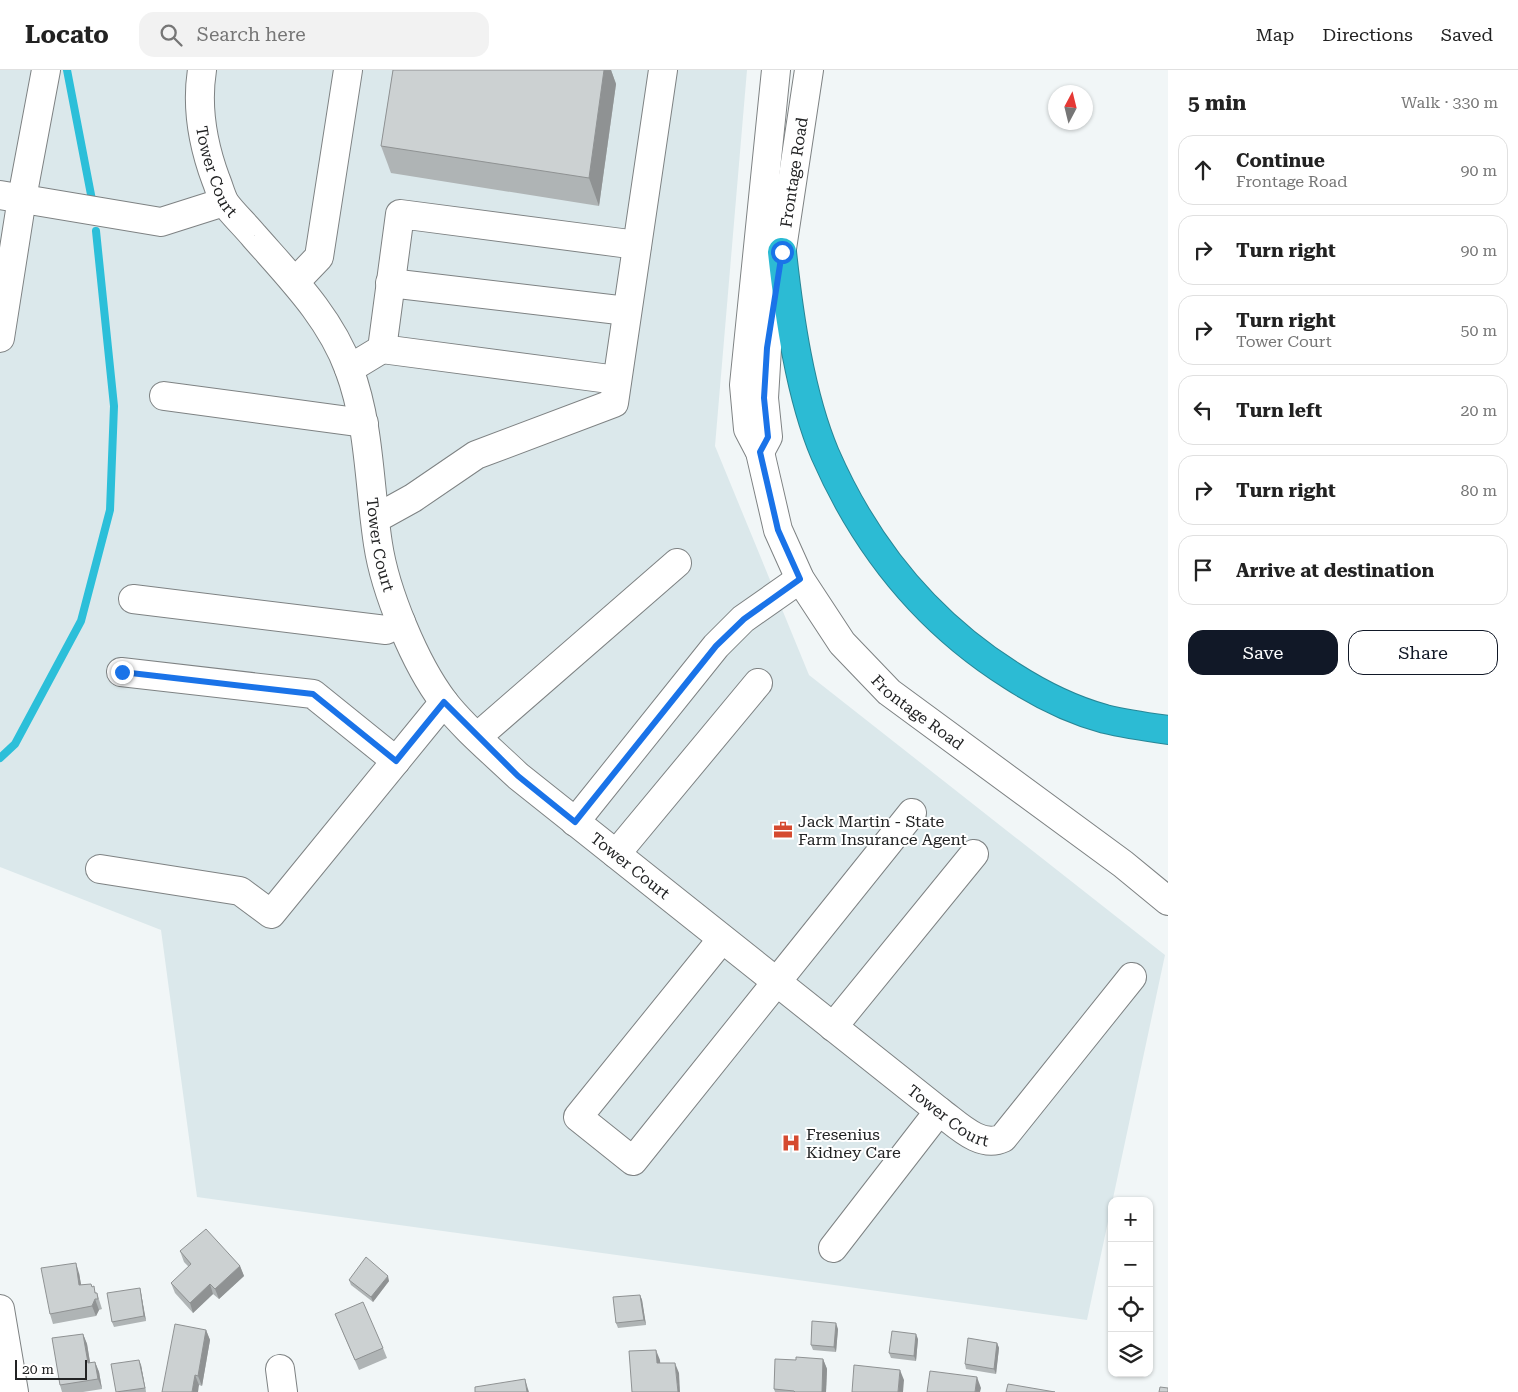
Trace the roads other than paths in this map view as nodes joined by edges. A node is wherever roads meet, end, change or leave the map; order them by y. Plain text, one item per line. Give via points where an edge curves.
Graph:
1 (46, 70) edge
2 (202, 70) edge
3 (348, 70) edge
4 (663, 70) edge
5 (776, 70) edge
6 (809, 70) edge
7 (11, 197) edge
8 (224, 202) junction
9 (637, 245) junction
10 (782, 252) junction
11 (295, 282) junction
12 (390, 283) junction
13 (627, 311) junction
14 (0, 338) edge
15 (382, 349) junction
16 (349, 369) junction
17 (617, 380) junction
18 (164, 396) dead end
19 (364, 423) junction
20 (760, 452) junction
21 (375, 520) junction
22 (678, 563) dead end
23 (800, 579) junction
24 (133, 599) dead end
25 (401, 622) junction
26 (122, 672) dead end
27 (758, 683) dead end
28 (444, 702) junction
29 (1168, 730) edge
30 (477, 737) junction
31 (396, 761) junction
32 (912, 813) dead end
33 (575, 822) junction
34 (616, 854) junction
35 (974, 854) dead end
36 (100, 869) dead end
37 (1168, 900) edge
38 (722, 939) junction
39 (1132, 977) dead end
40 (776, 982) junction
41 (833, 1027) junction
42 (939, 1111) junction
43 (833, 1248) dead end
44 (0, 1309) edge
45 (14, 1392) edge

1 - 7 street
2 - 8 street, Tower Court via 201,122 208,161
3 - 11 street via 319,257
4 - 9 street
5 - 20 street, Frontage Road via 744,385 748,430
6 - 10 street, Frontage Road
7 - 8 street via 161,222
7 - 14 street
8 - 11 street, Tower Court
9 - 12 street via 400,214
9 - 13 street
10 - 20 street, Frontage Road via 767,348 764,398 768,437
10 - 29 highway via 798,358 811,413 825,453 849,504 899,578 939,621 982,657 1041,694 1103,718
11 - 16 street, Tower Court via 329,328
12 - 13 street
12 - 15 street
13 - 17 street
15 - 16 street
15 - 17 street
16 - 19 street, Tower Court
17 - 21 street via 614,403 476,455
18 - 19 street
19 - 21 street, Tower Court
20 - 23 street, Frontage Road via 778,530
21 - 25 street, Tower Court via 378,546
22 - 30 street
23 - 33 street via 744,619 716,646
23 - 37 street, Frontage Road via 842,643 889,692
24 - 25 street via 386,630
25 - 28 street, Tower Court
26 - 31 street via 313,694
27 - 34 street
28 - 30 street, Tower Court
28 - 31 street
30 - 33 street, Tower Court via 518,776
31 - 36 street via 271,914 240,891
32 - 40 street
33 - 34 street, Tower Court
34 - 38 street, Tower Court
35 - 41 street
38 - 40 street, Tower Court
38 - 40 street via 578,1117 633,1161
39 - 42 street, Tower Court via 1002,1138 978,1140
40 - 41 street, Tower Court
41 - 42 street, Tower Court
42 - 43 street
44 - 45 street

